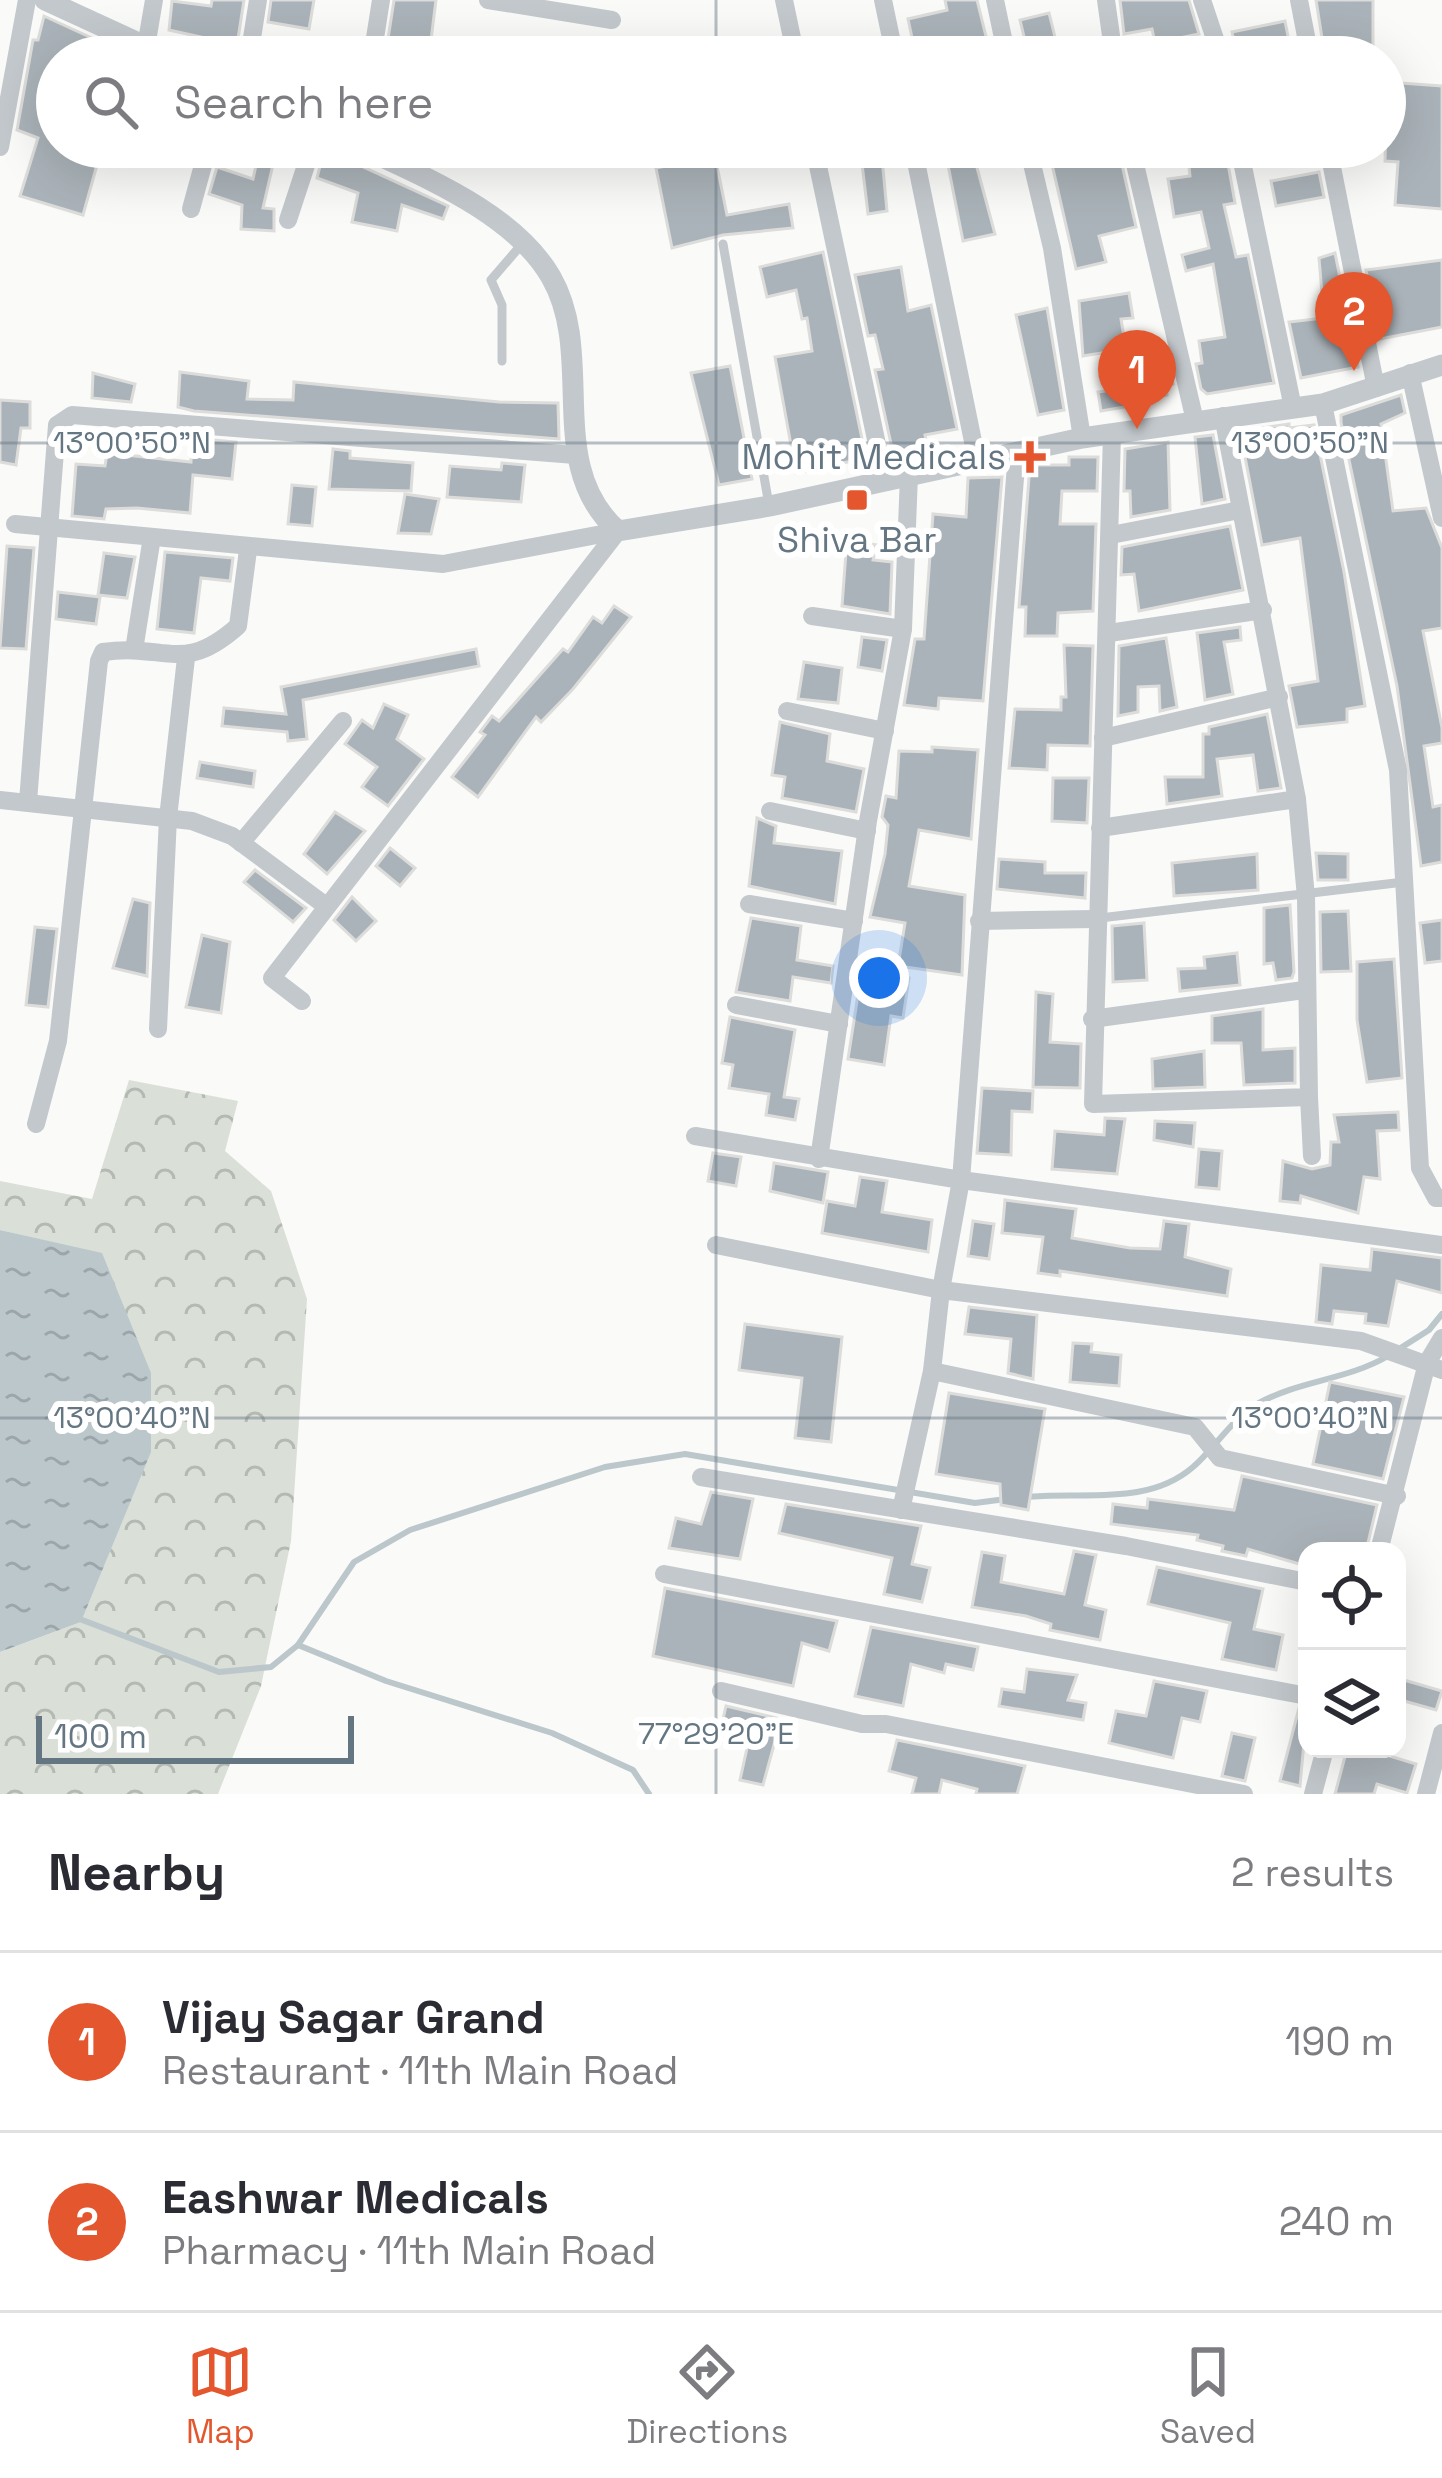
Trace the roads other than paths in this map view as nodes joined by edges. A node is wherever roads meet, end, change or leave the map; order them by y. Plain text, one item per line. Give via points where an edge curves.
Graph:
1 (27, 0) edge
2 (45, 0) edge
3 (154, 0) edge
4 (258, 0) edge
5 (381, 0) edge
6 (488, 0) edge
7 (784, 0) edge
8 (883, 0) edge
9 (995, 0) edge
10 (1106, 0) edge
11 (1202, 0) edge
12 (1299, 0) edge
13 (612, 20) dead end
14 (122, 36) edge
15 (148, 36) edge
16 (252, 36) edge
17 (375, 36) edge
18 (792, 36) edge
19 (891, 36) edge
20 (1003, 36) edge
21 (1111, 36) edge
22 (1214, 36) edge
23 (1306, 36) edge
24 (0, 147) edge
25 (202, 168) edge
26 (305, 168) edge
27 (402, 168) edge
28 (818, 168) edge
29 (917, 168) edge
30 (1033, 168) edge
31 (1136, 168) edge
32 (1244, 168) edge
33 (1332, 168) edge
34 (191, 209) dead end
35 (288, 220) dead end
36 (522, 244) junction
37 (724, 244) dead end
38 (502, 361) dead end
39 (1442, 365) edge
40 (1410, 374) junction
41 (1376, 388) junction
42 (1323, 404) junction
43 (1293, 409) junction
44 (1223, 416) junction
45 (1195, 421) junction
46 (1112, 434) junction
47 (1082, 438) junction
48 (1017, 452) junction
49 (575, 455) junction
50 (977, 461) junction
51 (909, 475) junction
52 (884, 482) junction
53 (770, 506) junction
54 (1240, 510) junction
55 (1442, 518) edge
56 (14, 524) dead end
57 (49, 526) junction
58 (618, 531) junction
59 (1111, 535) junction
60 (152, 537) junction
61 (248, 550) junction
62 (1263, 610) junction
63 (812, 616) dead end
64 (904, 628) junction
65 (1109, 634) junction
66 (134, 650) junction
67 (186, 658) junction
68 (1279, 697) junction
69 (788, 711) dead end
70 (343, 721) dead end
71 (884, 731) junction
72 (1103, 738) junction
73 (0, 800) edge
74 (1297, 800) junction
75 (28, 802) junction
76 (83, 809) junction
77 (770, 811) dead end
78 (168, 818) junction
79 (1100, 828) junction
80 (867, 831) junction
81 (241, 843) junction
82 (1404, 882) junction
83 (1306, 897) junction
84 (749, 904) dead end
85 (326, 906) junction
86 (1095, 919) junction
87 (854, 920) junction
88 (979, 920) junction
89 (1304, 990) junction
90 (302, 1001) dead end
91 (736, 1006) dead end
92 (1092, 1019) junction
93 (839, 1024) junction
94 (158, 1029) dead end
95 (1309, 1097) junction
96 (35, 1124) dead end
97 (695, 1136) dead end
98 (1312, 1156) dead end
99 (819, 1159) junction
100 (961, 1180) junction
101 (1442, 1198) edge
102 (716, 1245) dead end
103 (1442, 1245) edge
104 (940, 1290) junction
105 (1442, 1338) edge
106 (1434, 1367) edge
107 (932, 1371) junction
108 (701, 1477) dead end
109 (1397, 1496) junction
110 (904, 1497) junction
111 (1382, 1542) edge
112 (664, 1574) dead end
113 (1298, 1580) edge
114 (722, 1691) dead end
115 (1298, 1694) edge
116 (1442, 1733) edge
117 (1323, 1758) edge
118 (1244, 1794) edge
119 (1313, 1794) edge
120 (1426, 1794) edge

1 - 24 street
2 - 14 street
3 - 15 street
4 - 16 street
5 - 17 street
6 - 13 street
7 - 18 street
8 - 19 street
9 - 20 street
10 - 21 street
11 - 22 street
12 - 23 street
25 - 34 street
26 - 35 street
27 - 36 street via 477,207
28 - 52 street
29 - 50 street
30 - 47 street
31 - 45 street
32 - 43 street
33 - 41 street
36 - 38 lane via 491,280 502,304
36 - 49 street via 552,279 571,345
37 - 53 lane
39 - 40 street
40 - 41 street
40 - 55 street
41 - 42 street
42 - 43 street
42 - 82 street via 1398,770
43 - 44 street
44 - 45 street
44 - 54 street
45 - 46 street
46 - 47 street
46 - 59 street
47 - 48 street
48 - 50 street
48 - 88 street
49 - 57 street via 72,415 57,425
49 - 58 street via 586,490
50 - 51 street
51 - 52 street
51 - 64 street
52 - 53 street
53 - 58 street
54 - 59 street
54 - 62 street
56 - 57 street
57 - 60 street
57 - 75 street
58 - 61 street via 443,564
58 - 85 street
59 - 65 street
60 - 61 street
60 - 66 street
61 - 67 street via 238,626
62 - 65 street
62 - 68 street
63 - 64 street
64 - 71 street
65 - 72 street
66 - 67 street
66 - 76 street via 103,652 99,661
67 - 78 street
68 - 72 street
68 - 74 street
69 - 71 street
70 - 81 street
71 - 80 street
72 - 79 street
73 - 75 street
74 - 79 street
74 - 83 street
75 - 76 street
76 - 78 street
76 - 96 street via 58,1041
77 - 80 street
78 - 81 street
78 - 94 street
79 - 86 street
80 - 87 street
81 - 85 street
82 - 83 lane
82 - 101 street via 1420,1168
83 - 86 lane
83 - 89 street
84 - 87 street
85 - 90 street via 272,978
86 - 88 street
86 - 92 street
87 - 93 street
88 - 100 street
89 - 92 street
89 - 95 street
91 - 93 street
92 - 95 street via 1093,1104
93 - 99 street
95 - 98 street
97 - 99 street
99 - 100 street
100 - 103 street
100 - 104 street
102 - 104 street
104 - 106 street via 1361,1341
104 - 107 street
105 - 106 street
106 - 109 street
107 - 109 street via 1195,1426 1220,1457
107 - 110 street
108 - 110 street
109 - 111 street
110 - 113 street
112 - 115 street
114 - 118 street
116 - 120 street
117 - 119 street

